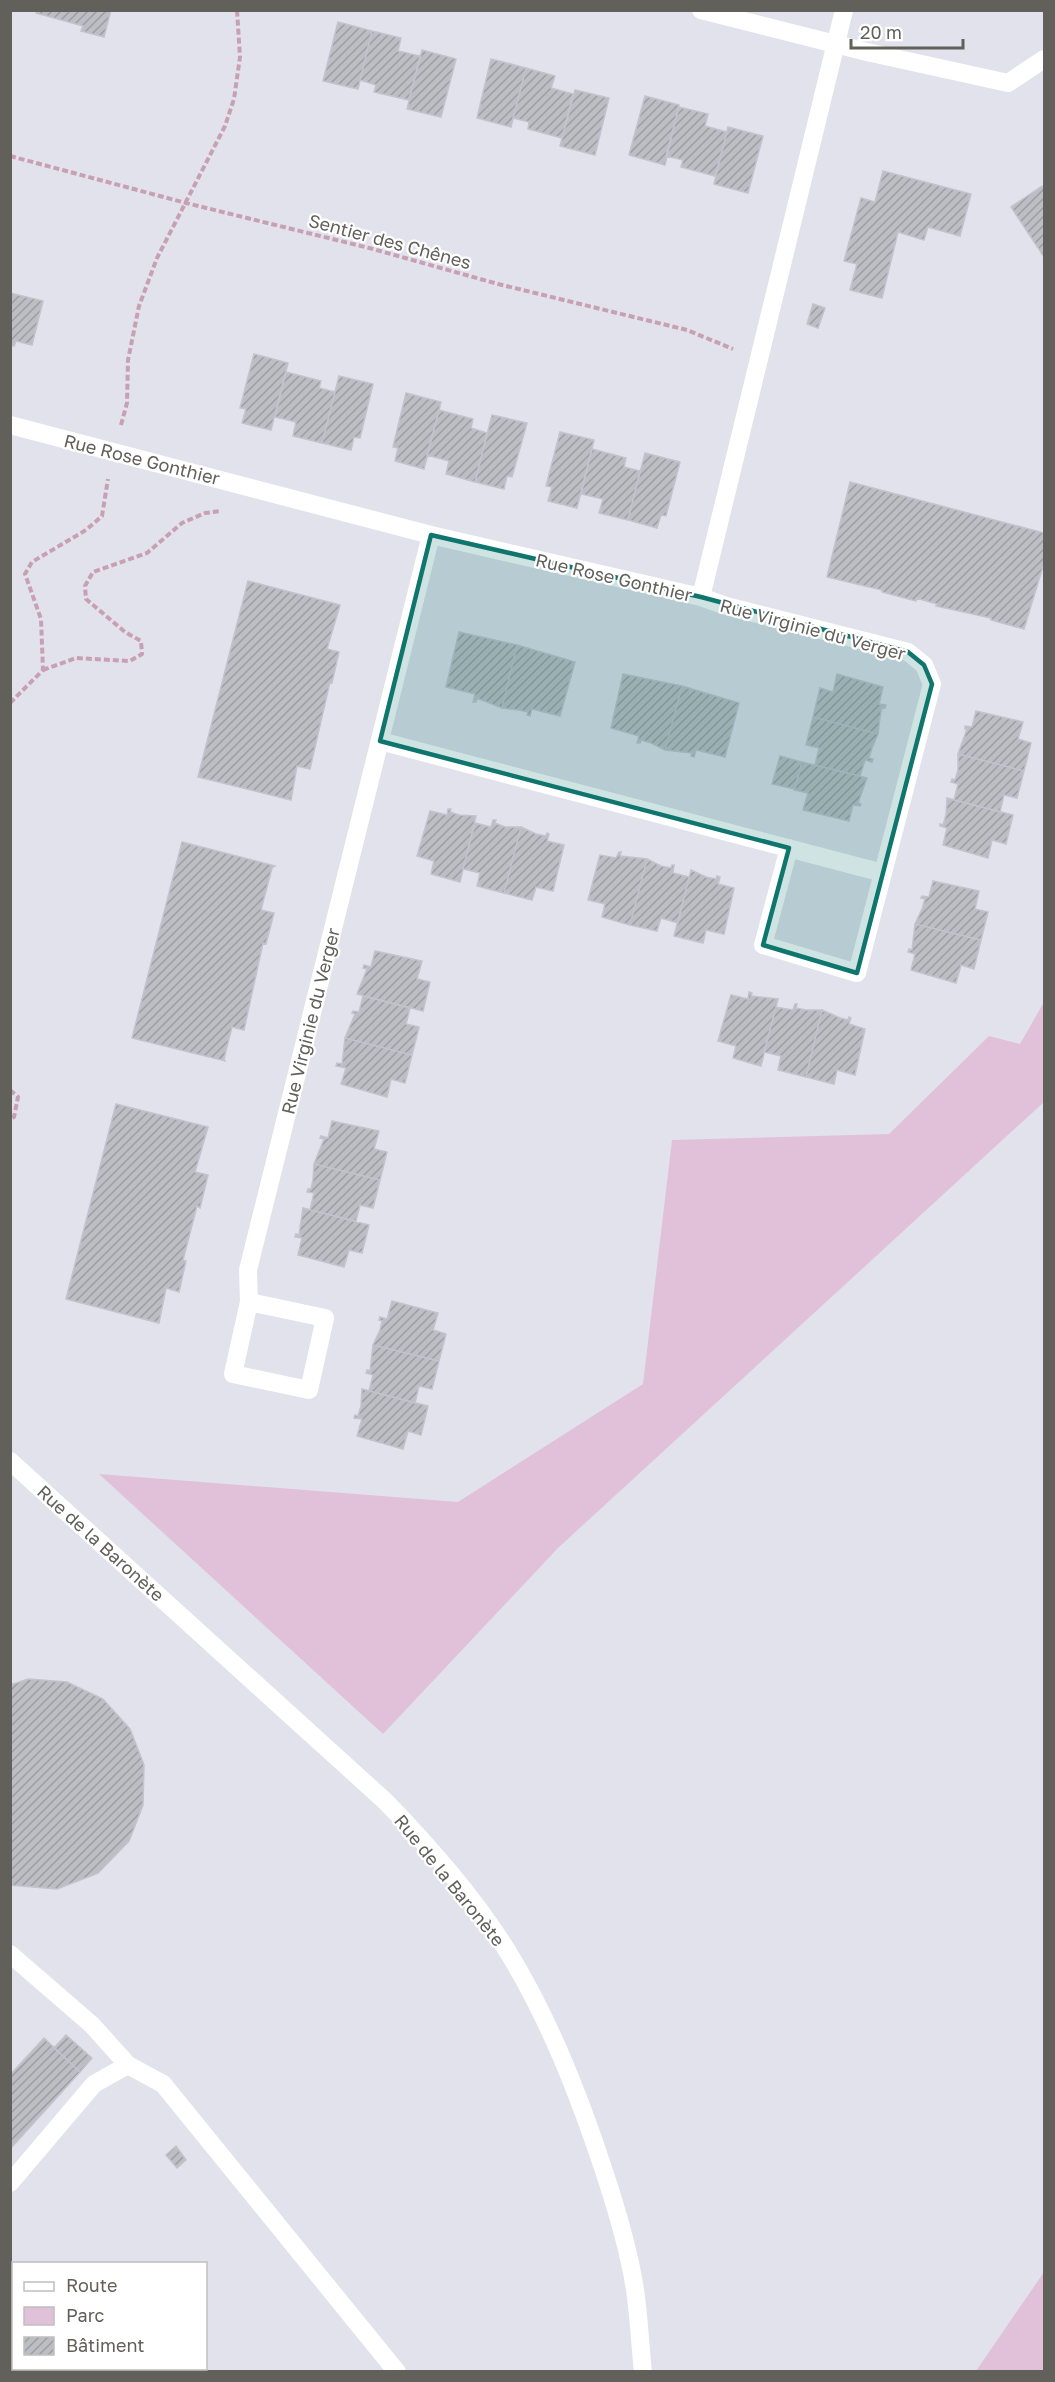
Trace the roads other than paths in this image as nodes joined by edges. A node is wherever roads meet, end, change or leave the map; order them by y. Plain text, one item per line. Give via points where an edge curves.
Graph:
1 (701, 10) edge
2 (844, 10) edge
3 (836, 44) junction
4 (1044, 59) edge
5 (10, 425) edge
6 (430, 535) junction
7 (701, 597) junction
8 (380, 741) junction
9 (789, 848) junction
10 (883, 873) junction
11 (249, 1302) junction
12 (10, 1461) edge
13 (10, 1954) edge
14 (128, 2065) junction
15 (10, 2183) edge
16 (397, 2372) edge
17 (643, 2372) edge

1 - 3 street
2 - 3 street, Rue Rose Gonthier
3 - 4 street via 1008,83
3 - 7 street, Rue Rose Gonthier
5 - 6 street, Rue Rose Gonthier
6 - 7 street, Rue Rose Gonthier
6 - 8 street, Rue Virginie du Verger
7 - 10 street, Rue Virginie du Verger via 908,652 924,665 932,684
8 - 9 street
8 - 11 street, Rue Virginie du Verger via 248,1270
9 - 10 street
9 - 10 street, Rue Virginie du Verger via 763,945 857,973
11 - 11 street, Rue Virginie du Verger via 325,1318 309,1390 233,1374
12 - 17 street, Rue de la Baronète via 385,1801 423,1841 507,1952 541,2013 569,2076 616,2209 635,2288
13 - 14 street via 92,2025
14 - 15 street via 94,2084
14 - 16 street via 163,2085

